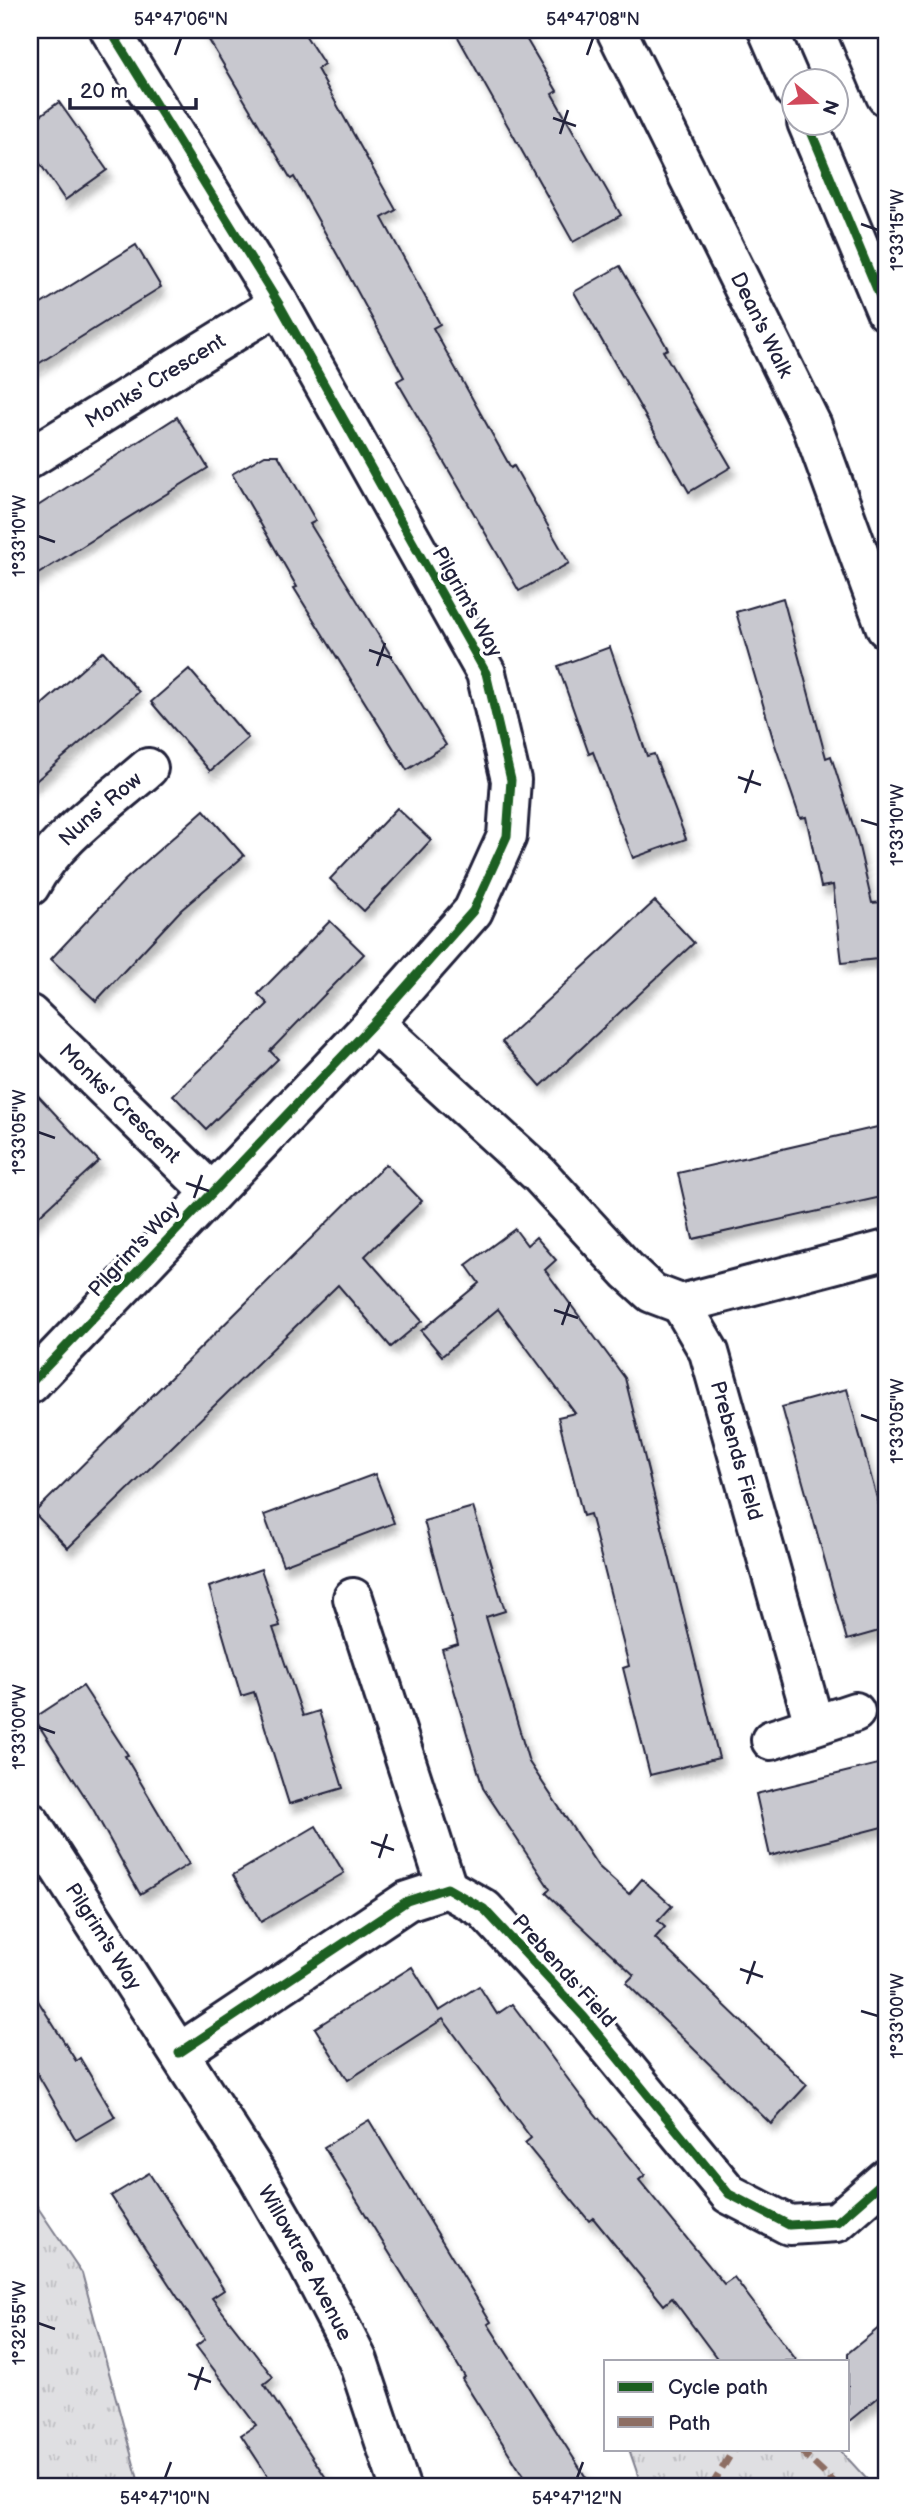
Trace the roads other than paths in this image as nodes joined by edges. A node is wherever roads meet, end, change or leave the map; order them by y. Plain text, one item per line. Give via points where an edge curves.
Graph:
1 (110, 30) edge
2 (615, 30) edge
3 (768, 30) edge
4 (858, 30) edge
5 (783, 66) edge
6 (886, 96) edge
7 (813, 136) edge
8 (279, 304) junction
9 (886, 312) edge
10 (30, 458) edge
11 (886, 628) edge
12 (148, 768) dead end
13 (30, 886) edge
14 (30, 1015) edge
15 (374, 1023) junction
16 (211, 1192) junction
17 (886, 1250) edge
18 (681, 1304) junction
19 (30, 1384) edge
20 (353, 1598) dead end
21 (855, 1712) dead end
22 (814, 1724) junction
23 (771, 1740) dead end
24 (30, 1822) edge
25 (447, 1888) junction
26 (179, 2053) junction
27 (886, 2179) edge
28 (400, 2487) edge

1 - 8 main road, Pilgrim's Way
2 - 11 main road, Dean's Walk via 812,426
3 - 5 main road
4 - 6 main road
7 - 9 main road
8 - 10 main road, Monks' Crescent
8 - 15 main road, Pilgrim's Way via 486,673 511,780 507,836 473,911
12 - 13 main road, Nuns' Row via 69,836 38,870
14 - 16 main road, Monks' Crescent
15 - 16 main road, Pilgrim's Way
15 - 18 main road via 539,1174 652,1293
16 - 19 main road, Pilgrim's Way
17 - 18 main road
18 - 22 main road, Prebends Field via 709,1352
20 - 25 main road
21 - 22 main road
22 - 23 main road
24 - 26 main road, Pilgrim's Way
25 - 26 main road via 407,1901
25 - 27 main road, Prebends Field via 484,1909 575,2007 729,2194 789,2225 837,2221
26 - 28 main road, Willowtree Avenue via 257,2175 358,2361

